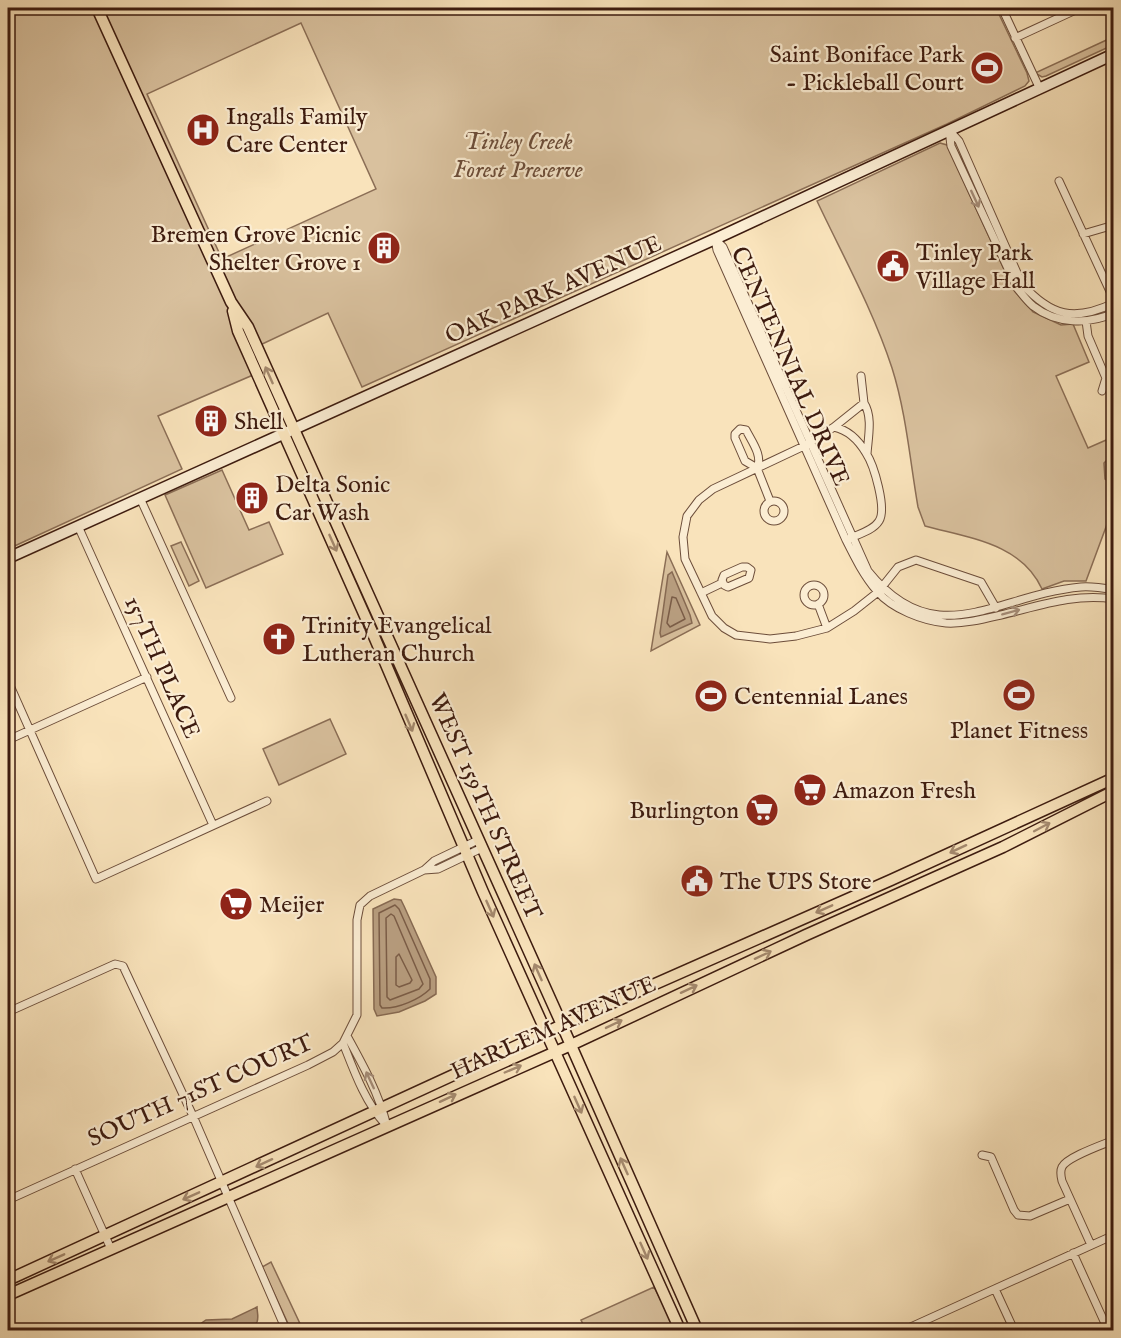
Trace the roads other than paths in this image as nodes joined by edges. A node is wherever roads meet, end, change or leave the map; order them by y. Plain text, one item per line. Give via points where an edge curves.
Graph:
1 (97, 8) edge
2 (1002, 8) edge
3 (1080, 8) edge
4 (1015, 38) junction
5 (1113, 54) edge
6 (1039, 87) junction
7 (949, 130) junction
8 (1059, 181) dead end
9 (1113, 225) edge
10 (1083, 234) junction
11 (715, 239) junction
12 (1011, 269) junction
13 (1113, 302) edge
14 (1113, 314) edge
15 (1086, 321) junction
16 (861, 376) dead end
17 (1102, 391) dead end
18 (864, 403) junction
19 (834, 427) junction
20 (288, 430) junction
21 (808, 444) junction
22 (867, 454) junction
23 (756, 468) junction
24 (140, 498) junction
25 (770, 501) dead end
26 (78, 525) junction
27 (850, 538) junction
28 (8, 558) edge
29 (722, 583) dead end
30 (880, 590) junction
31 (1113, 590) edge
32 (701, 593) junction
33 (1113, 599) edge
34 (818, 604) dead end
35 (996, 608) junction
36 (828, 627) junction
37 (147, 677) junction
38 (8, 681) edge
39 (231, 698) dead end
40 (30, 730) junction
41 (8, 740) edge
42 (1113, 778) edge
43 (1113, 791) edge
44 (267, 801) dead end
45 (213, 825) junction
46 (480, 844) junction
47 (465, 851) junction
48 (8, 1012) edge
49 (562, 1025) junction
50 (546, 1033) junction
51 (345, 1040) junction
52 (571, 1045) junction
53 (555, 1052) junction
54 (379, 1110) junction
55 (193, 1116) junction
56 (387, 1126) junction
57 (1113, 1140) edge
58 (982, 1155) dead end
59 (75, 1168) junction
60 (222, 1182) junction
61 (228, 1197) junction
62 (1070, 1198) junction
63 (8, 1200) edge
64 (105, 1235) junction
65 (1113, 1235) edge
66 (1091, 1245) junction
67 (111, 1249) junction
68 (1072, 1253) junction
69 (8, 1280) edge
70 (995, 1289) junction
71 (8, 1295) edge
72 (919, 1328) edge
73 (286, 1330) edge
74 (681, 1330) edge
75 (697, 1330) edge
76 (904, 1330) edge
77 (1014, 1330) edge
78 (1108, 1330) edge

1 - 20 main road, WEST 159TH STREET via 231,302 248,327
2 - 4 street
3 - 4 street
4 - 6 street
5 - 6 street, OAK PARK AVENUE
6 - 7 street, OAK PARK AVENUE
7 - 11 street, OAK PARK AVENUE
7 - 12 street via 959,141
8 - 10 street
9 - 10 street
10 - 13 street
11 - 20 street, OAK PARK AVENUE
11 - 21 street, CENTENNIAL DRIVE via 723,247
12 - 13 street via 1038,301 1051,309 1090,312
12 - 15 street via 1017,288 1032,305 1064,320
14 - 15 street
15 - 17 street via 1088,336 1106,378
16 - 18 street
18 - 19 street
18 - 22 street via 869,424
19 - 21 street
19 - 22 street via 845,429
20 - 24 street, OAK PARK AVENUE
20 - 46 main road, WEST 159TH STREET
20 -> 47 main road, WEST 159TH STREET
21 - 23 street
21 - 27 street, CENTENNIAL DRIVE
22 - 27 street via 882,514 875,526
23 - 23 street via 745,460 735,438 740,429 746,430 759,456
23 - 25 street
23 - 32 street via 708,491 687,516 683,537 685,559
24 - 26 street, OAK PARK AVENUE
24 - 39 street
26 - 28 street, OAK PARK AVENUE
26 - 37 street, 157TH PLACE
27 - 30 street, CENTENNIAL DRIVE via 861,569
29 - 32 street
30 -> 33 street, CENTENNIAL DRIVE via 896,607 948,623 1064,599
30 - 35 street, CENTENNIAL DRIVE via 937,615 980,613
30 - 35 street via 898,567 916,560 981,582
30 - 36 street
31 - 35 street, CENTENNIAL DRIVE via 1067,589
32 - 36 street via 715,621 736,635 778,638
34 - 36 street
37 - 40 street
37 - 45 street, 157TH PLACE
38 - 40 street
40 - 41 street
40 - 45 street via 96,879
42 -> 49 main road, HARLEM AVENUE
52 -> 43 main road, HARLEM AVENUE via 1003,847
44 - 45 street
46 - 47 street, SOUTH 71ST COURT
49 -> 46 main road, WEST 159TH STREET
47 -> 50 main road, WEST 159TH STREET
47 - 51 street, SOUTH 71ST COURT via 435,861 370,896 358,910 357,1015
48 - 55 street via 115,964 123,966
49 - 50 main road, HARLEM AVENUE
49 - 52 main road, WEST 159TH STREET
50 - 53 main road, WEST 159TH STREET
50 - 54 main road, HARLEM AVENUE
51 - 54 street via 363,1065
51 - 55 street, SOUTH 71ST COURT via 333,1052 308,1065
52 - 53 main road, HARLEM AVENUE
75 -> 52 main road, WEST 159TH STREET
56 -> 53 main road, HARLEM AVENUE
53 -> 74 main road, WEST 159TH STREET
54 - 56 street
54 -> 60 main road, HARLEM AVENUE
55 - 59 street, SOUTH 71ST COURT
55 - 60 street
56 - 61 main road, HARLEM AVENUE
57 - 62 street via 1062,1166 1062,1181
58 - 62 street via 991,1157 1018,1215 1030,1216
59 - 63 street, SOUTH 71ST COURT
59 - 64 street
60 - 61 street
60 -> 64 main road, HARLEM AVENUE
61 - 67 main road, HARLEM AVENUE
61 - 73 street
62 - 66 street
64 - 67 street
64 -> 69 main road, HARLEM AVENUE
65 - 66 street
66 - 68 street
67 - 71 main road, HARLEM AVENUE
68 - 70 street
68 - 78 street
70 - 72 street
70 - 77 street
72 - 76 street

